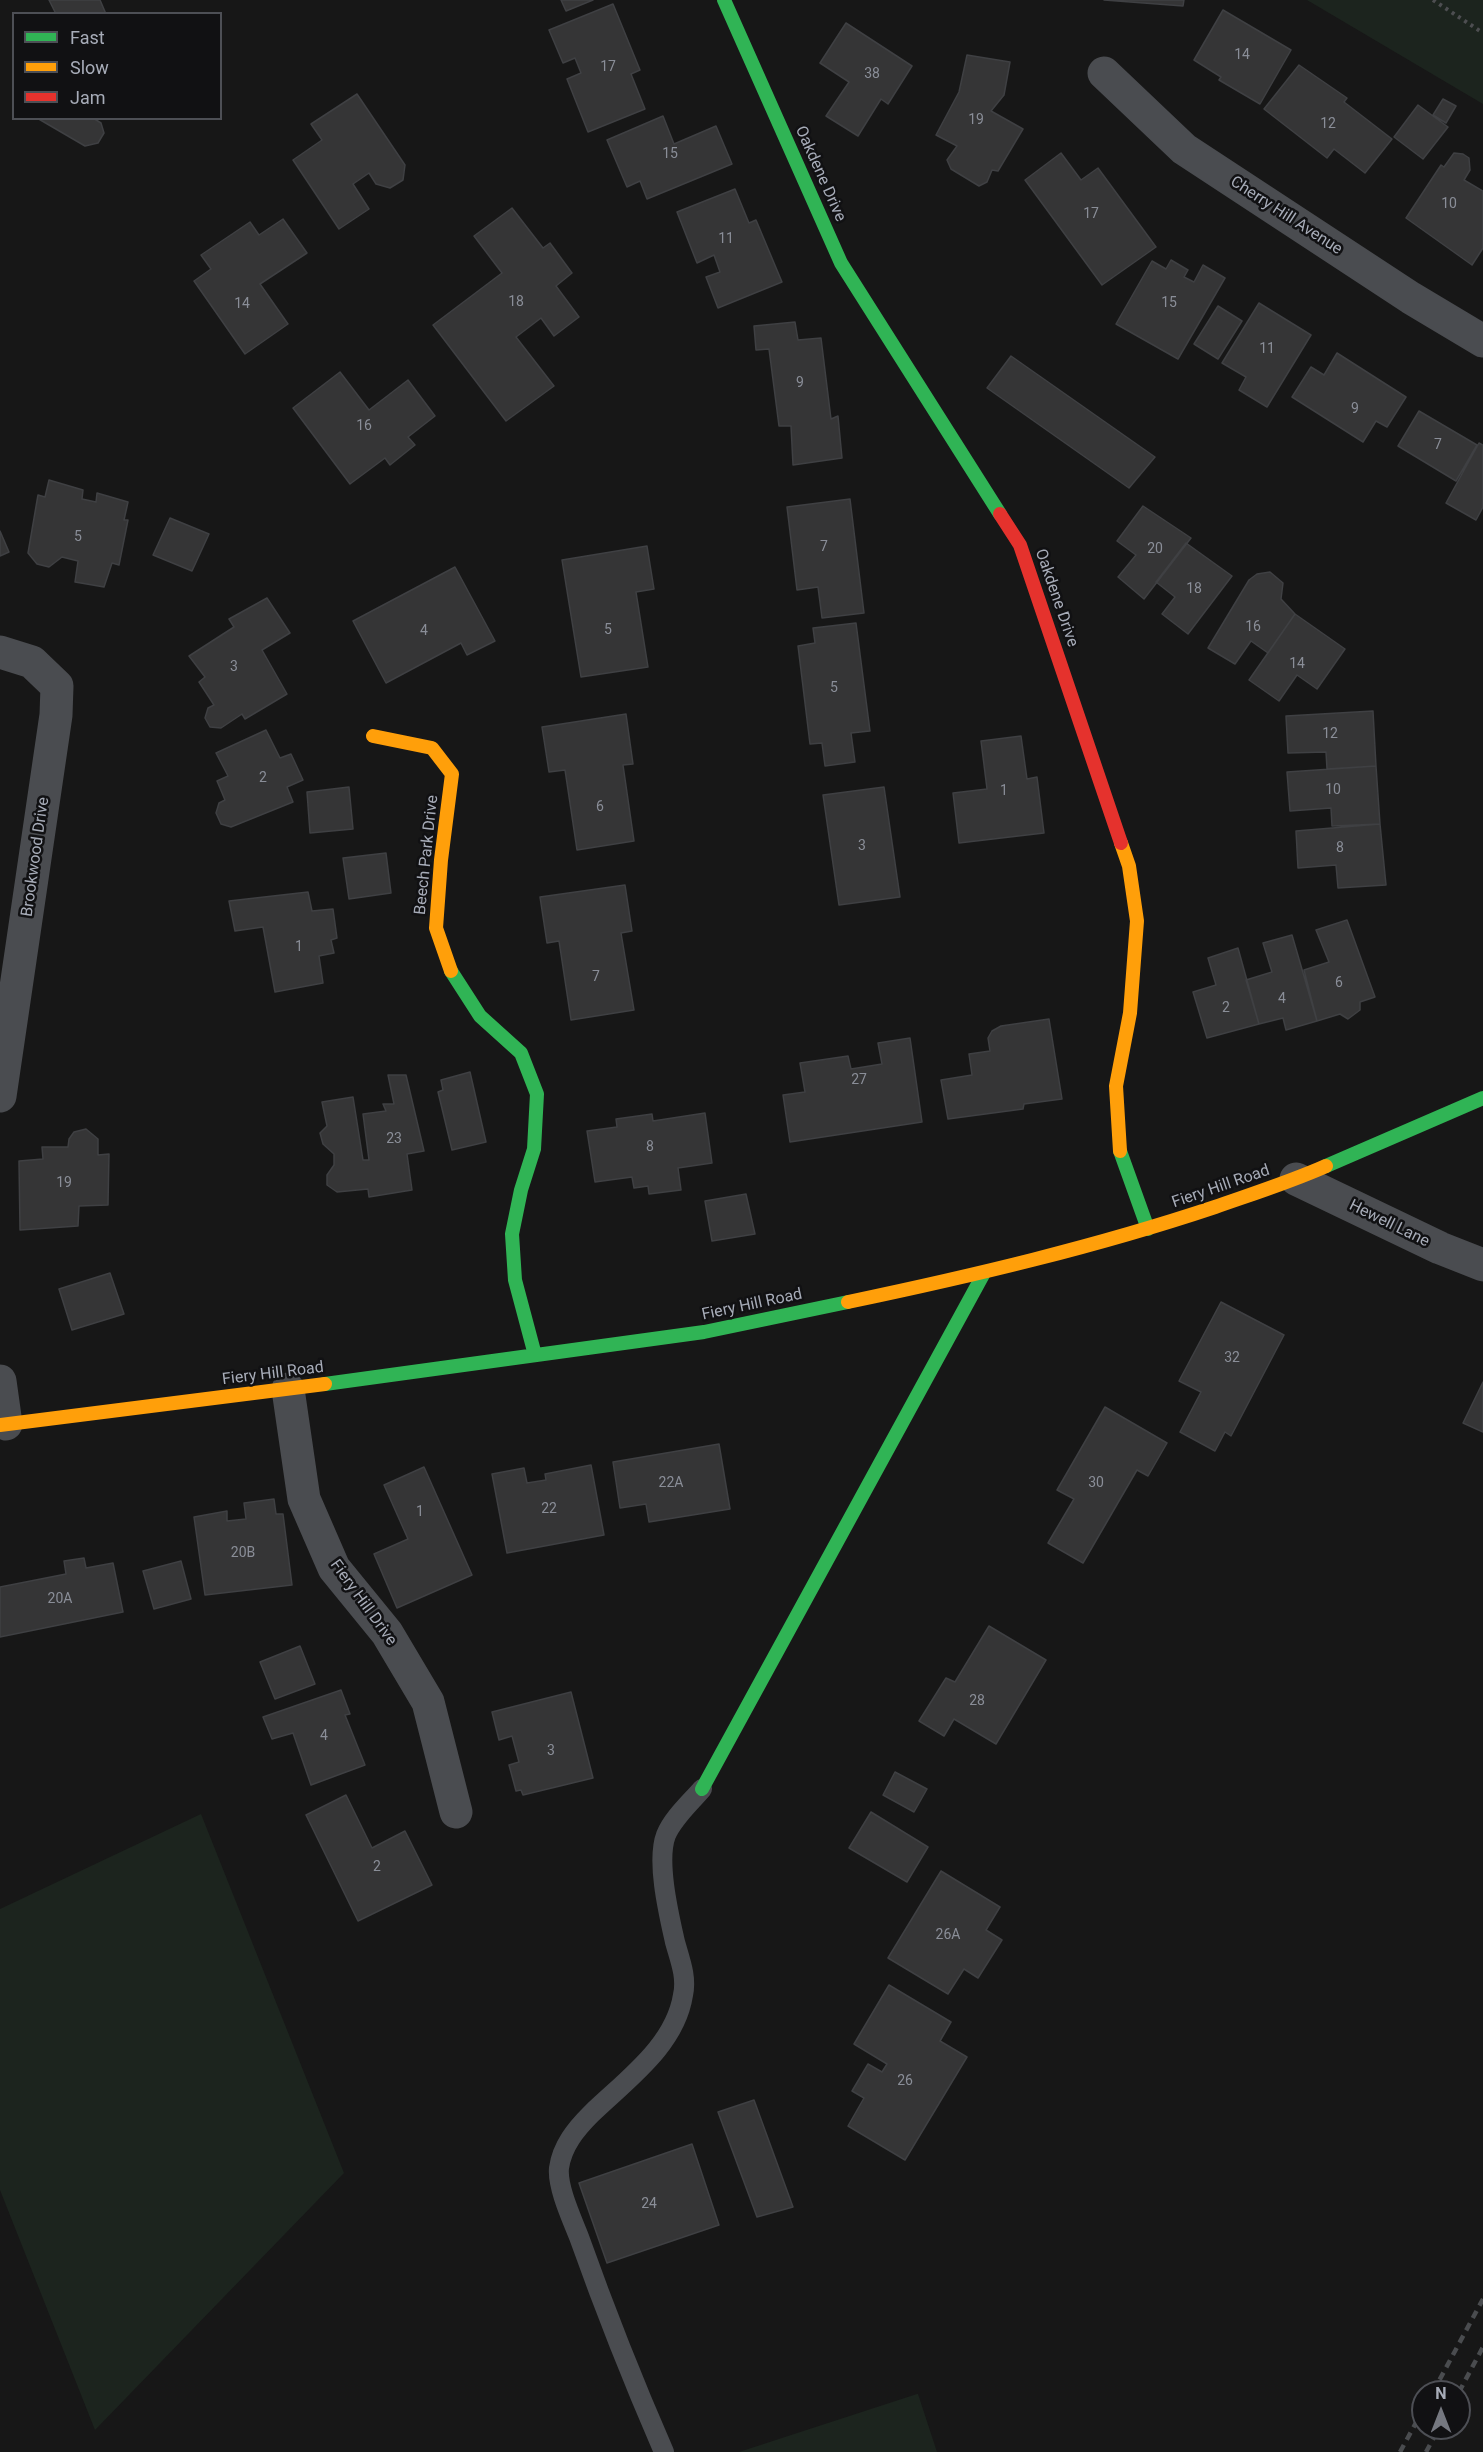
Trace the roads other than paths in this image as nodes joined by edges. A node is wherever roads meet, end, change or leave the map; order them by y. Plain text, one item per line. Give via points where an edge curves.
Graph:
1 (724, 0) edge
2 (1104, 73) dead end
3 (1483, 341) edge
4 (0, 652) edge
5 (373, 736) dead end
6 (0, 1096) edge
7 (1483, 1098) edge
8 (1296, 1179) junction
9 (1148, 1229) junction
10 (1483, 1265) edge
11 (984, 1272) junction
12 (535, 1355) junction
13 (0, 1381) edge
14 (288, 1389) junction
15 (3, 1425) edge
16 (702, 1789) joint
17 (456, 1812) dead end
18 (664, 2452) edge

1 - 9 street, Oakdene Drive via 841,263 1020,545 1129,866 1137,921 1130,1013 1116,1086 1119,1148
2 - 3 street, Cherry Hill Avenue via 1184,149
4 - 6 street, Brookwood Drive via 32,662 57,686 56,715
5 - 12 street, Beech Park Drive via 432,748 452,774 436,928 449,968 480,1016 521,1053 537,1095 534,1149 512,1234 515,1280
7 - 8 street, Fiery Hill Road
8 - 9 street, Fiery Hill Road
8 - 10 street, Hewell Lane
9 - 11 street, Fiery Hill Road
11 - 12 street, Fiery Hill Road via 704,1332
11 - 16 street
12 - 14 street, Fiery Hill Road
13 - 15 street
14 - 15 street, Fiery Hill Road
14 - 17 street, Fiery Hill Drive via 304,1500 334,1568 387,1633 428,1702
16 - 18 lane via 674,1821 662,1856 674,1936 686,1983 681,2009 672,2031 566,2144 559,2169 564,2197 600,2297

